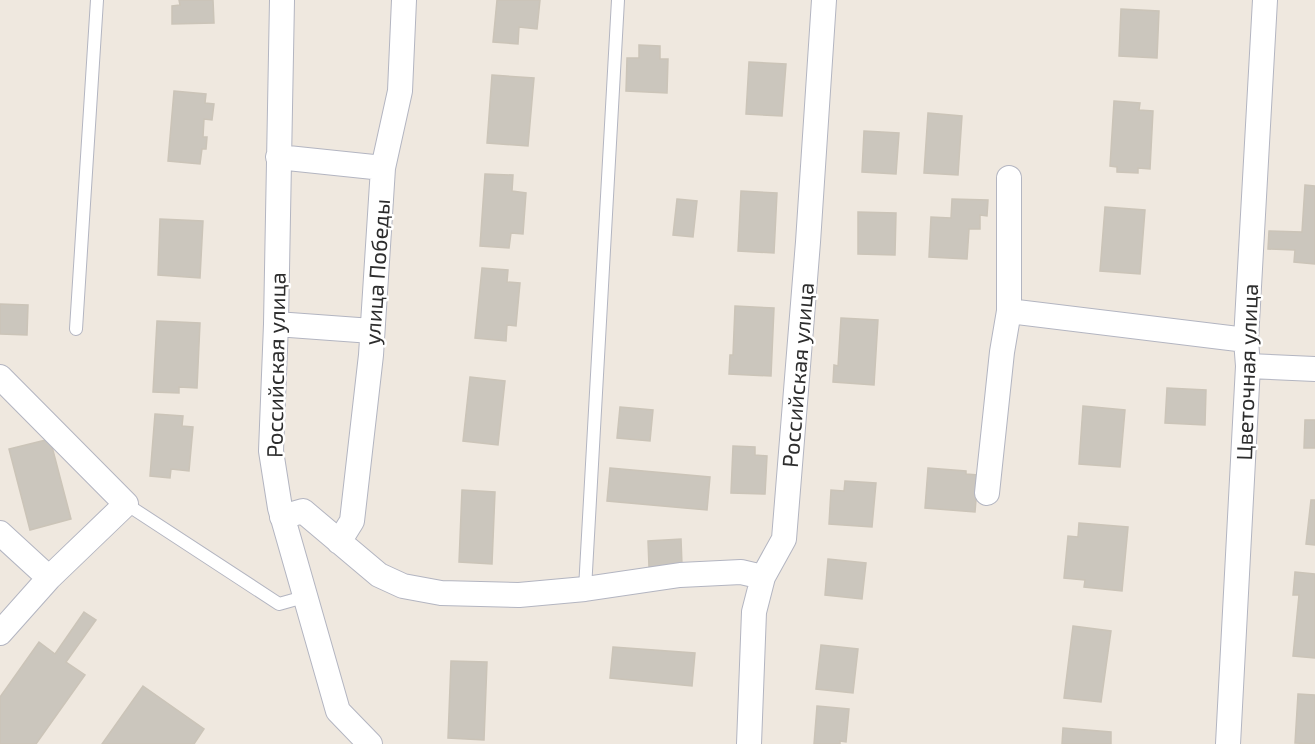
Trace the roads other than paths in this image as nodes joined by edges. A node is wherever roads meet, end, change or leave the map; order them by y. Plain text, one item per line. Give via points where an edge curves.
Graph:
1 (98, 0) edge
2 (282, 0) edge
3 (404, 0) edge
4 (618, 0) edge
5 (824, 0) edge
6 (1265, 0) edge
7 (278, 157) junction
8 (383, 168) junction
9 (1009, 178) dead end
10 (1009, 311) junction
11 (276, 324) junction
12 (76, 329) dead end
13 (372, 331) junction
14 (1246, 339) junction
15 (1248, 366) junction
16 (1315, 369) edge
17 (0, 377) edge
18 (987, 493) dead end
19 (126, 504) junction
20 (282, 517) junction
21 (0, 533) edge
22 (339, 542) junction
23 (763, 577) junction
24 (49, 578) junction
25 (585, 589) junction
26 (304, 597) junction
27 (0, 633) edge
28 (370, 744) edge
29 (749, 744) edge
30 (1228, 744) edge

1 - 12 lane
2 - 7 street, Российская улица
3 - 8 street, улица Победы via 400,91
4 - 25 lane
5 - 23 street, Российская улица via 784,539
6 - 14 street, Цветочная улица
7 - 8 street
7 - 11 street, Российская улица
8 - 13 street, улица Победы
9 - 10 street
10 - 14 street
10 - 18 street
11 - 13 street
11 - 20 street, Российская улица via 271,451
13 - 22 street, улица Победы via 352,521
14 - 15 street, Цветочная улица
15 - 16 street
15 - 30 street, Цветочная улица
17 - 19 street
19 - 24 street
19 - 26 lane via 279,603
20 - 22 street via 303,511
20 - 26 street, Российская улица
21 - 24 street
22 - 25 street via 380,575 403,586 441,593 519,595
23 - 25 street via 741,572 680,575
23 - 29 street, Российская улица via 754,612
24 - 27 street
26 - 28 street, Российская улица via 338,711

